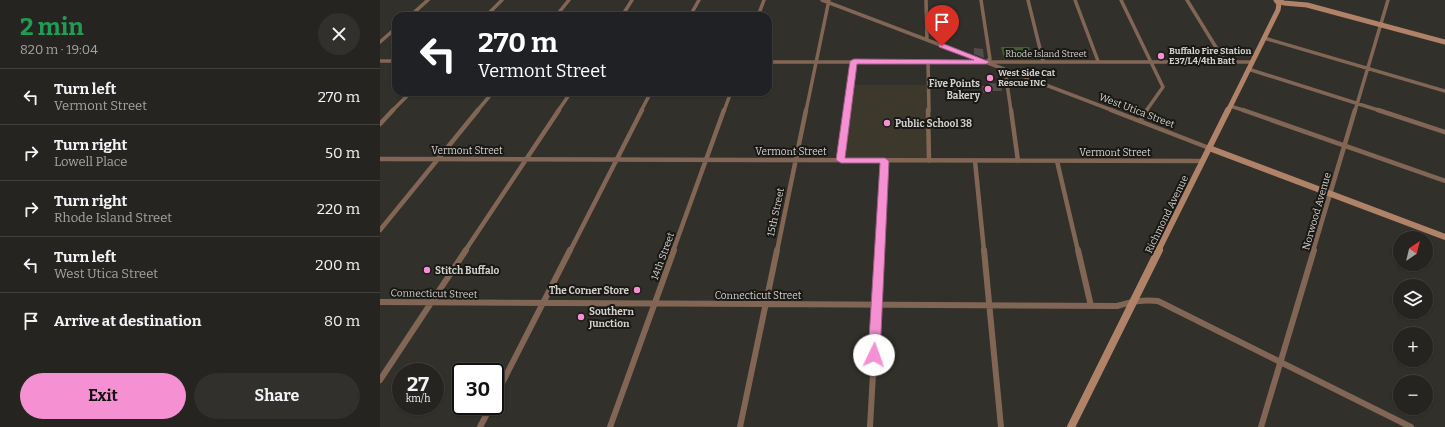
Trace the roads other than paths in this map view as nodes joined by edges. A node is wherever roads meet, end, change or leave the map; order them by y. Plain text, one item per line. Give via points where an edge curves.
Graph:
1 (428, 0) edge
2 (502, 0) edge
3 (569, 0) edge
4 (632, 0) edge
5 (699, 0) edge
6 (764, 0) edge
7 (822, 0) edge
8 (926, 0) edge
9 (981, 0) edge
10 (1028, 0) edge
11 (1075, 0) edge
12 (1121, 0) edge
13 (1187, 0) edge
14 (1276, 0) edge
15 (1388, 0) edge
16 (829, 1) edge
17 (1292, 1) edge
18 (1278, 10) junction
19 (414, 12) edge
20 (490, 12) edge
21 (559, 12) edge
22 (624, 12) edge
23 (692, 12) edge
24 (760, 12) edge
25 (1380, 24) junction
26 (392, 32) edge
27 (1264, 38) junction
28 (928, 40) junction
29 (380, 42) edge
30 (1445, 42) edge
31 (380, 61) edge
32 (392, 61) edge
33 (816, 61) junction
34 (854, 61) junction
35 (928, 61) junction
36 (1043, 61) junction
37 (1098, 61) junction
38 (772, 62) edge
39 (986, 62) junction
40 (1151, 62) junction
41 (1225, 62) junction
42 (1252, 62) junction
43 (1367, 68) junction
44 (1248, 69) junction
45 (1005, 70) junction
46 (1445, 92) edge
47 (407, 96) edge
48 (490, 96) edge
49 (568, 96) edge
50 (649, 96) edge
51 (730, 96) edge
52 (1357, 104) junction
53 (1230, 106) junction
54 (1140, 121) junction
55 (380, 124) edge
56 (1445, 132) edge
57 (1344, 146) junction
58 (1209, 148) junction
59 (380, 159) edge
60 (438, 159) junction
61 (527, 159) junction
62 (617, 160) junction
63 (706, 160) junction
64 (795, 160) junction
65 (841, 160) junction
66 (885, 161) junction
67 (930, 161) junction
68 (975, 161) junction
69 (1018, 161) junction
70 (1057, 161) junction
71 (1202, 162) junction
72 (1445, 181) edge
73 (1330, 194) junction
74 (380, 230) edge
75 (1445, 238) edge
76 (1134, 300) junction
77 (380, 302) edge
78 (432, 302) junction
79 (543, 304) junction
80 (655, 304) junction
81 (765, 304) junction
82 (877, 305) junction
83 (989, 305) junction
84 (1091, 306) junction
85 (1280, 362) junction
86 (380, 380) edge
87 (504, 380) edge
88 (486, 415) edge
89 (480, 427) edge
90 (610, 427) edge
91 (740, 427) edge
92 (870, 427) edge
93 (1001, 427) edge
94 (1071, 427) edge
95 (1261, 427) edge
96 (1411, 427) edge

1 - 19 street
2 - 20 street
3 - 21 street
4 - 22 street
5 - 23 street
6 - 24 street
7 - 16 street, West Utica Street
8 - 28 street
9 - 39 street via 990,59
10 - 36 street
11 - 37 street
12 - 40 street
13 - 41 street
14 - 17 street
14 - 18 street via 1279,4
15 - 25 street, Norwood Avenue
16 - 28 street, West Utica Street
16 - 33 street, 15th Street
17 - 18 street, Richmond Avenue
17 - 25 street
18 - 27 street, Richmond Avenue
25 - 30 street
25 - 43 street, Norwood Avenue
26 - 29 street
27 - 42 street, Richmond Avenue
27 - 43 street
28 - 39 street, West Utica Street
31 - 32 street
33 - 34 street, Rhode Island Street
33 - 38 street, Rhode Island Street
33 - 64 street, 15th Street
34 - 35 street, Rhode Island Street
34 - 65 street
35 - 39 street, Rhode Island Street
35 - 67 street
36 - 37 street, Rhode Island Street
36 - 39 street, Rhode Island Street
37 - 40 street, Rhode Island Street
39 - 45 street, West Utica Street
40 - 41 street, Rhode Island Street
40 - 54 street via 1163,87
41 - 42 street, Rhode Island Street
42 - 44 street, Richmond Avenue
43 - 46 street
43 - 52 street, Norwood Avenue
44 - 52 street
44 - 53 street, Richmond Avenue
45 - 54 street, West Utica Street
45 - 69 street
47 - 55 street
48 - 60 street
49 - 61 street
50 - 62 street
51 - 63 street, 14th Street
52 - 56 street
52 - 57 street, Norwood Avenue
53 - 57 street
53 - 58 street, Richmond Avenue
54 - 58 street, West Utica Street
57 - 72 street
57 - 73 street, Norwood Avenue
58 - 71 street, Richmond Avenue
58 - 73 street, West Utica Street
59 - 60 street, Vermont Street
60 - 61 street, Vermont Street
60 - 74 street
61 - 62 street, Vermont Street
61 - 78 street
62 - 63 street, Vermont Street
62 - 79 street
63 - 64 street, Vermont Street
63 - 80 street, 14th Street
64 - 65 street, Vermont Street
64 - 81 street, 15th Street
65 - 66 street, Vermont Street
66 - 67 street, Vermont Street
66 - 82 street
67 - 68 street, Vermont Street
68 - 69 street, Vermont Street
68 - 83 street
69 - 70 street, Vermont Street
70 - 71 street, Vermont Street
70 - 84 street
71 - 76 street, Richmond Avenue
73 - 75 street, West Utica Street
73 - 85 street, Norwood Avenue
76 - 84 street, Connecticut Street via 1117,306
76 - 85 street, Connecticut Street via 1158,301
76 - 94 street, Richmond Avenue
77 - 78 street, Connecticut Street
78 - 79 street, Connecticut Street
78 - 86 street
79 - 80 street, Connecticut Street
79 - 87 street
80 - 81 street, Connecticut Street
80 - 90 street, 14th Street
81 - 82 street, Connecticut Street
81 - 91 street, 15th Street
82 - 83 street, Connecticut Street
82 - 92 street
83 - 84 street, Connecticut Street
83 - 93 street
85 - 95 street, Norwood Avenue
85 - 96 street, Connecticut Street
88 - 89 street

